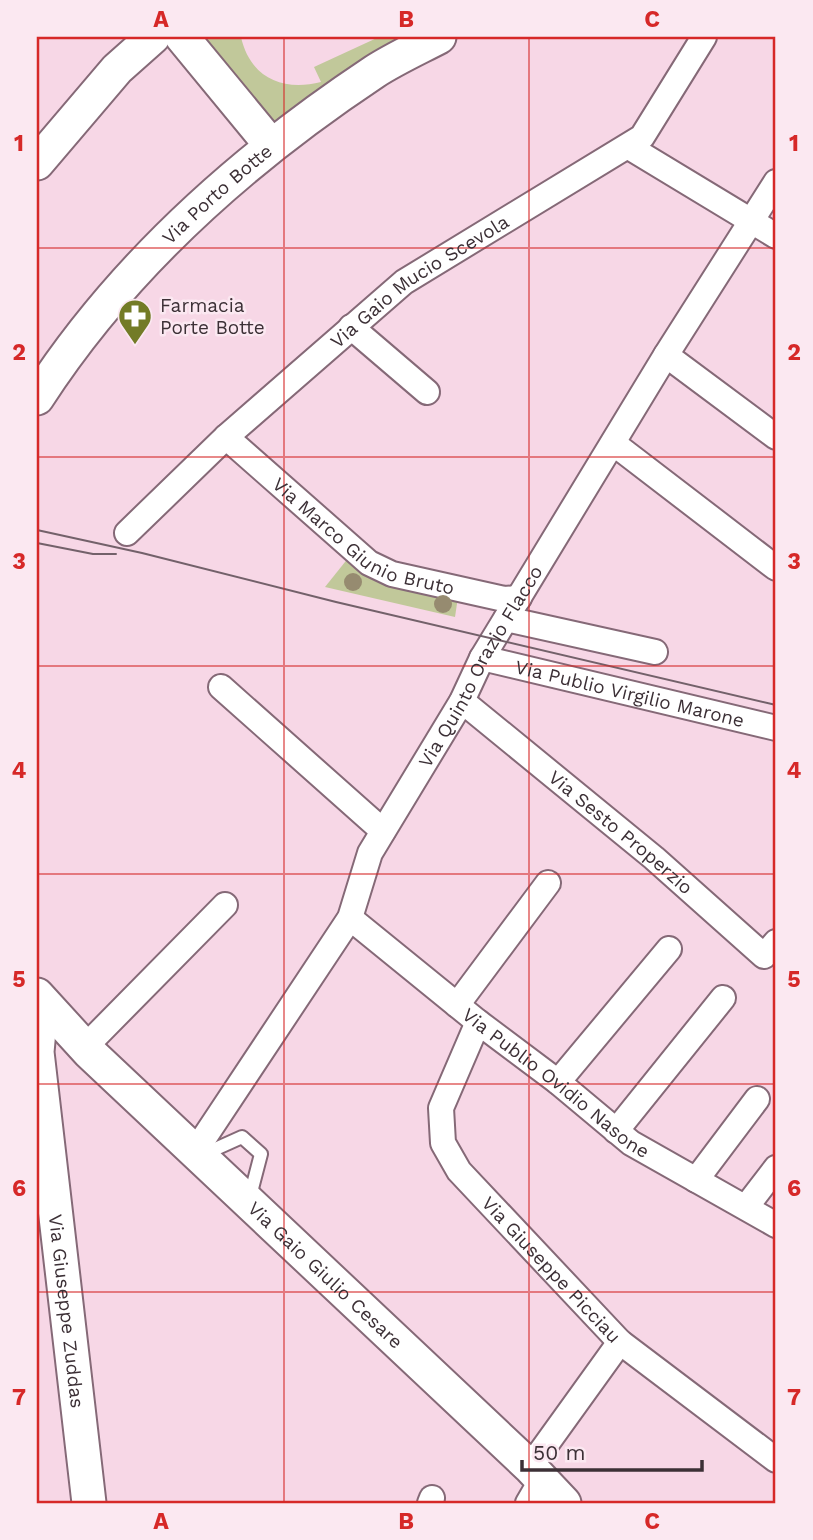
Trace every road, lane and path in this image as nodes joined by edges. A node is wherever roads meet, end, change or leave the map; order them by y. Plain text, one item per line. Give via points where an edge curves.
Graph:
1 (153, 37) edge
2 (181, 37) edge
3 (439, 37) edge
4 (704, 37) edge
5 (271, 145) junction
6 (629, 147) junction
7 (37, 163) edge
8 (776, 182) edge
9 (751, 223) junction
10 (776, 236) edge
11 (351, 327) junction
12 (666, 355) junction
13 (427, 392) dead end
14 (37, 398) edge
15 (776, 437) edge
16 (226, 438) junction
17 (613, 443) junction
18 (127, 533) dead end
19 (776, 568) edge
20 (512, 609) junction
21 (655, 652) dead end
22 (482, 658) junction
23 (221, 687) dead end
24 (462, 701) junction
25 (776, 728) edge
26 (383, 831) junction
27 (548, 883) dead end
28 (225, 905) dead end
29 (350, 918) junction
30 (776, 943) edge
31 (669, 949) dead end
32 (723, 998) dead end
33 (457, 1005) junction
34 (478, 1021) junction
35 (43, 1025) edge
36 (85, 1047) junction
37 (558, 1082) junction
38 (757, 1099) dead end
39 (40, 1117) edge
40 (616, 1131) junction
41 (196, 1155) junction
42 (776, 1168) edge
43 (696, 1180) junction
44 (248, 1203) junction
45 (746, 1207) junction
46 (776, 1225) edge
47 (620, 1342) junction
48 (772, 1448) edge
49 (533, 1483) edge
50 (89, 1503) edge
51 (564, 1503) edge

1 - 7 street via 117,69
2 - 5 street
3 - 5 street, Via Porto Botte via 376,71
4 - 6 street, Via Gaio Mucio Scevola via 642,137
5 - 14 street, Via Porto Botte via 149,255 107,302
6 - 9 street
6 - 11 street, Via Gaio Mucio Scevola via 404,282
8 - 9 street, Via Quinto Orazio Flacco
9 - 10 street
9 - 12 street, Via Quinto Orazio Flacco
11 - 13 street
11 - 16 street, Via Gaio Mucio Scevola
12 - 15 street
12 - 17 street, Via Quinto Orazio Flacco
16 - 18 street, Via Gaio Mucio Scevola
16 - 20 street, Via Marco Giunio Bruto via 369,563 392,574 504,599
17 - 19 street
17 - 20 street, Via Quinto Orazio Flacco
20 - 21 street, Via Marco Giunio Bruto
20 - 22 street, Via Quinto Orazio Flacco
22 - 24 street, Via Quinto Orazio Flacco
22 - 25 street, Via Publio Virgilio Marone
23 - 26 street
24 - 26 street, Via Quinto Orazio Flacco
24 - 30 street, Via Sesto Properzio via 654,858 764,956
26 - 29 street, Via Quinto Orazio Flacco via 370,853
27 - 33 street
28 - 36 street
29 - 33 street, Via Publio Ovidio Nasone
29 - 41 street, Via Quinto Orazio Flacco
31 - 37 street
32 - 40 street
33 - 34 street, Via Publio Ovidio Nasone
34 - 37 street, Via Publio Ovidio Nasone
34 - 47 street, Via Giuseppe Picciau via 440,1108 443,1143 459,1171
35 - 36 street via 55,1039
35 - 39 street, Via Giuseppe Zuddas
36 - 41 street, Via Gaio Giulio Cesare
37 - 40 street, Via Publio Ovidio Nasone
38 - 43 street
39 - 50 street, Via Giuseppe Zuddas
40 - 43 street, Via Publio Ovidio Nasone
41 - 44 street, Via Gaio Giulio Cesare
41 - 44 lane via 242,1138 261,1154
42 - 45 street
43 - 45 street, Via Publio Ovidio Nasone
44 - 49 street, Via Gaio Giulio Cesare
45 - 46 street, Via Publio Ovidio Nasone
47 - 48 street, Via Giuseppe Picciau
47 - 49 street
49 - 51 street, Via Gaio Giulio Cesare

